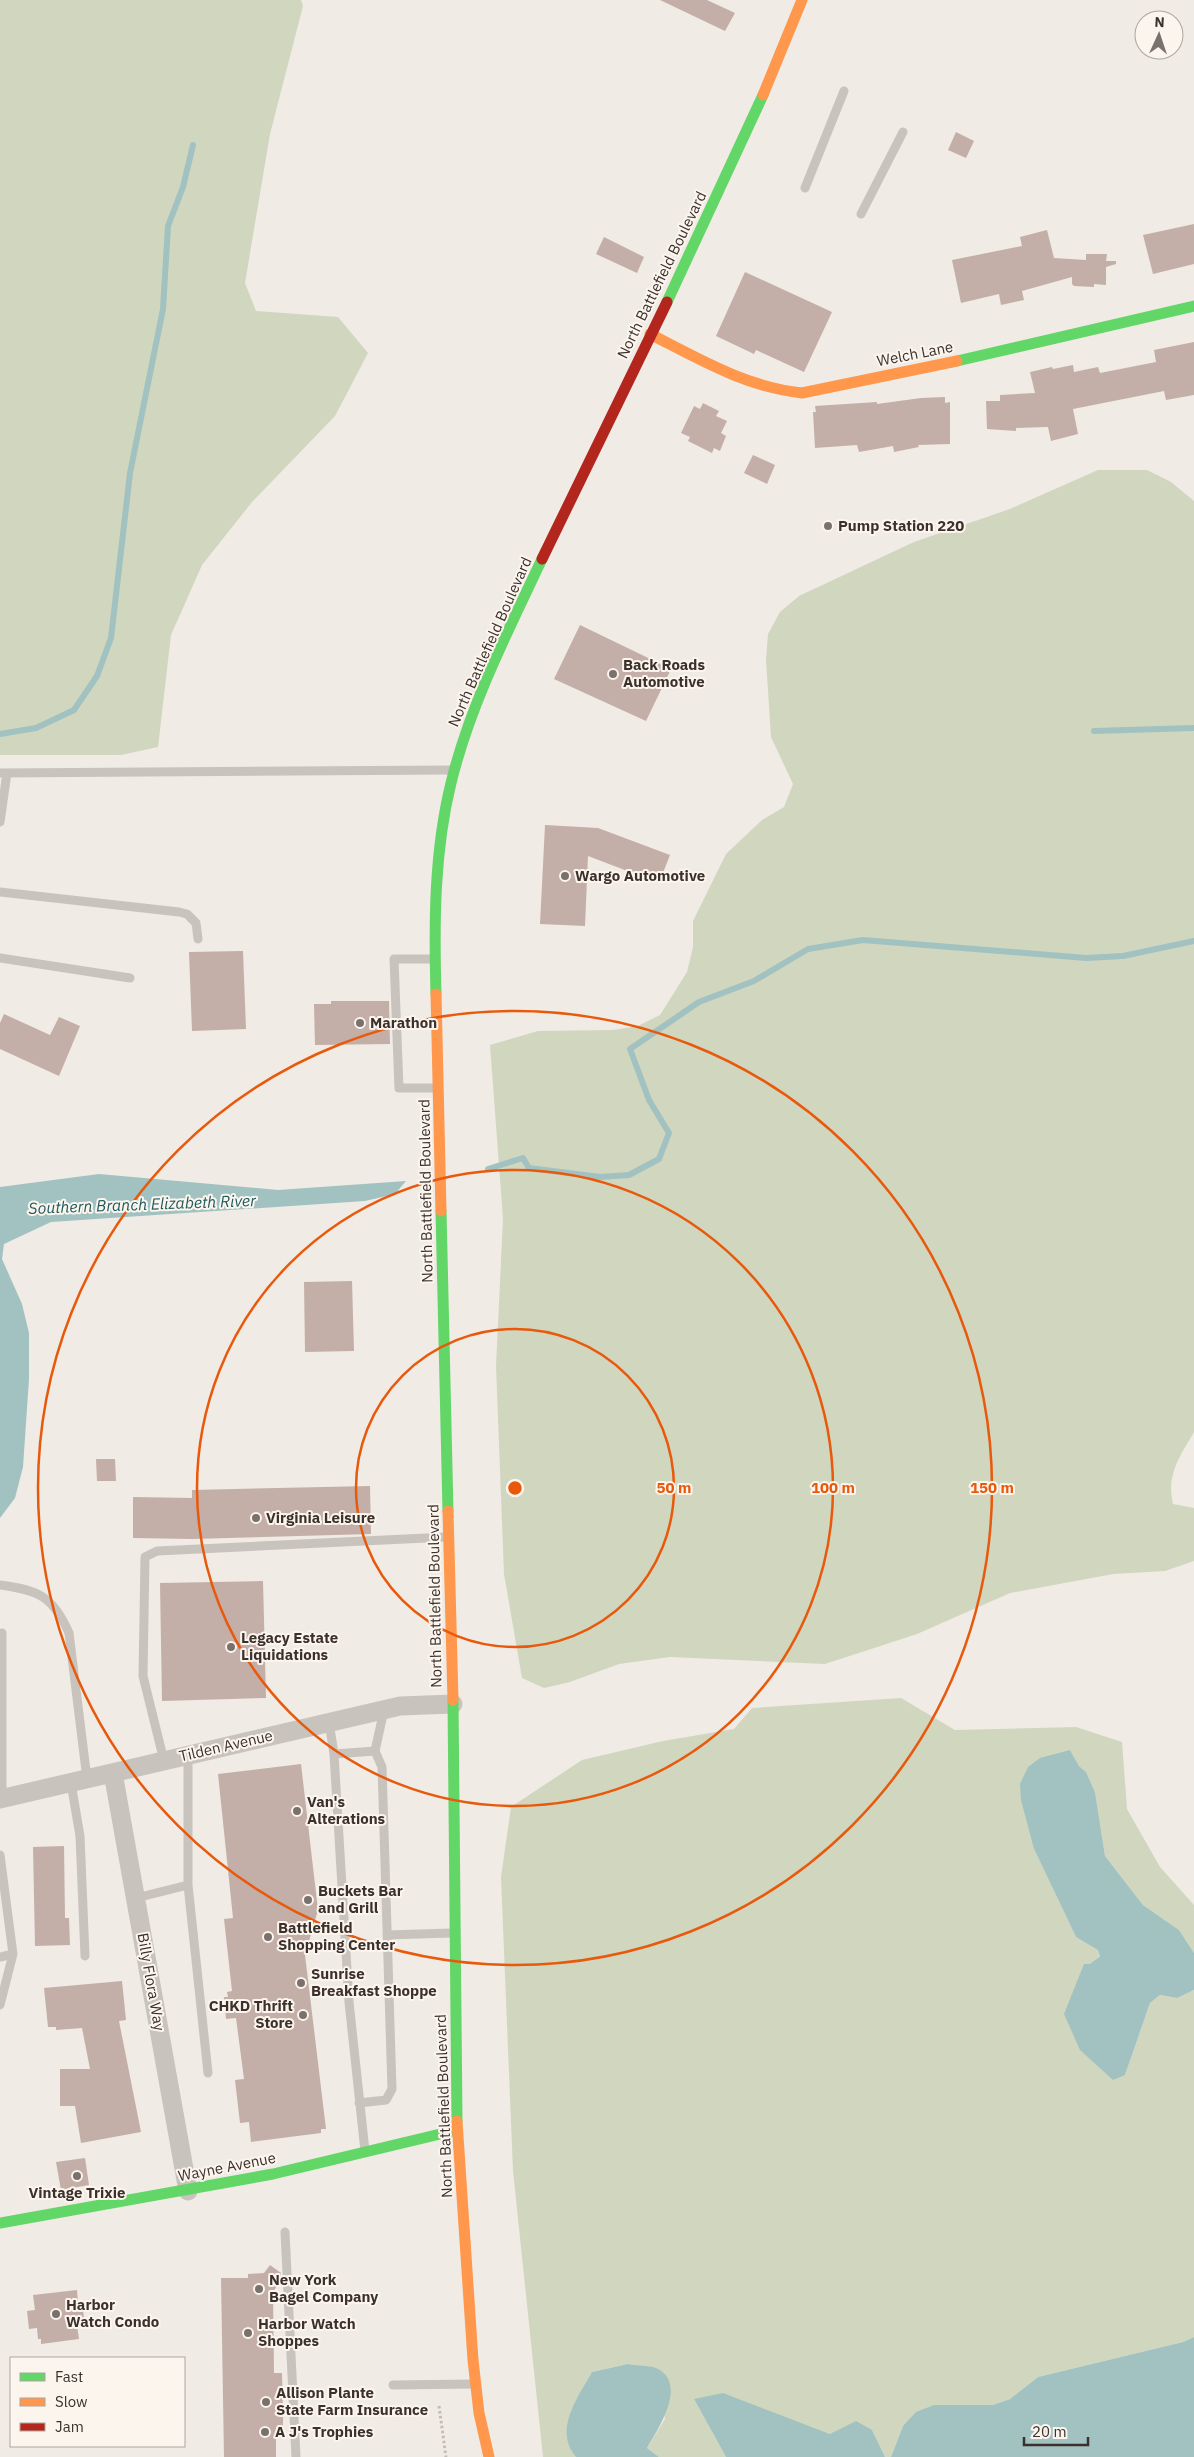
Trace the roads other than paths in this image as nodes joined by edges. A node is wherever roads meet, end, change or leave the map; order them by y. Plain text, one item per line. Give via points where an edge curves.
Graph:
1 (800, 0) edge
2 (844, 91) dead end
3 (903, 132) dead end
4 (805, 188) dead end
5 (861, 214) dead end
6 (1194, 306) edge
7 (650, 334) junction
8 (454, 770) junction
9 (4, 773) edge
10 (0, 822) edge
11 (0, 892) edge
12 (198, 939) dead end
13 (0, 958) edge
14 (435, 959) junction
15 (130, 978) dead end
16 (438, 1088) junction
17 (449, 1537) junction
18 (0, 1585) edge
19 (2, 1633) dead end
20 (453, 1704) junction
21 (384, 1710) junction
22 (329, 1722) junction
23 (375, 1751) junction
24 (334, 1754) junction
25 (188, 1756) junction
26 (164, 1761) junction
27 (113, 1773) junction
28 (79, 1781) junction
29 (1, 1799) edge
30 (0, 1855) edge
31 (188, 1885) junction
32 (136, 1898) junction
33 (455, 1933) junction
34 (387, 1935) junction
35 (13, 1954) junction
36 (85, 1956) dead end
37 (0, 1957) edge
38 (0, 2005) edge
39 (208, 2073) dead end
40 (359, 2103) junction
41 (457, 2130) junction
42 (366, 2151) junction
43 (188, 2191) junction
44 (0, 2222) edge
45 (285, 2232) dead end
46 (476, 2384) junction
47 (393, 2385) dead end
48 (296, 2457) edge
49 (489, 2457) edge

1 - 7 main road, North Battlefield Boulevard via 767,87
2 - 4 lane
3 - 5 lane
6 - 7 main road, Welch Lane via 1007,351 802,393 762,386
7 - 8 main road, North Battlefield Boulevard via 472,712
8 - 9 lane
8 - 14 main road, North Battlefield Boulevard via 442,834
9 - 10 lane
11 - 12 lane via 187,914 196,923
13 - 15 lane
14 - 16 main road, North Battlefield Boulevard
14 - 16 lane via 394,959 399,1088
16 - 17 main road, North Battlefield Boulevard
17 - 20 main road, North Battlefield Boulevard
17 - 26 lane via 157,1551 145,1557 143,1676
18 - 28 lane via 19,1587 48,1598 60,1612 69,1633
19 - 29 lane
20 - 21 street, Tilden Avenue via 400,1706
20 - 33 main road, North Battlefield Boulevard
21 - 22 street, Tilden Avenue
21 - 23 lane
22 - 24 lane
22 - 25 street, Tilden Avenue
23 - 24 lane
23 - 34 lane via 382,1767
24 - 40 lane via 348,2002
25 - 26 street, Tilden Avenue
25 - 31 lane
26 - 27 street, Tilden Avenue
27 - 28 street, Tilden Avenue
27 - 32 street, Billy Flora Way
28 - 29 street, Tilden Avenue
28 - 36 lane
30 - 35 lane
31 - 32 lane
31 - 39 lane
32 - 43 street, Billy Flora Way
33 - 34 lane
33 - 41 main road, North Battlefield Boulevard
34 - 40 lane via 392,2089 386,2100
35 - 37 lane
35 - 38 lane
40 - 42 lane
41 - 42 main road, Wayne Avenue
41 - 46 main road, North Battlefield Boulevard
42 - 43 main road, Wayne Avenue
43 - 44 main road, Wayne Avenue
45 - 48 lane
46 - 47 lane
46 - 49 main road, North Battlefield Boulevard

